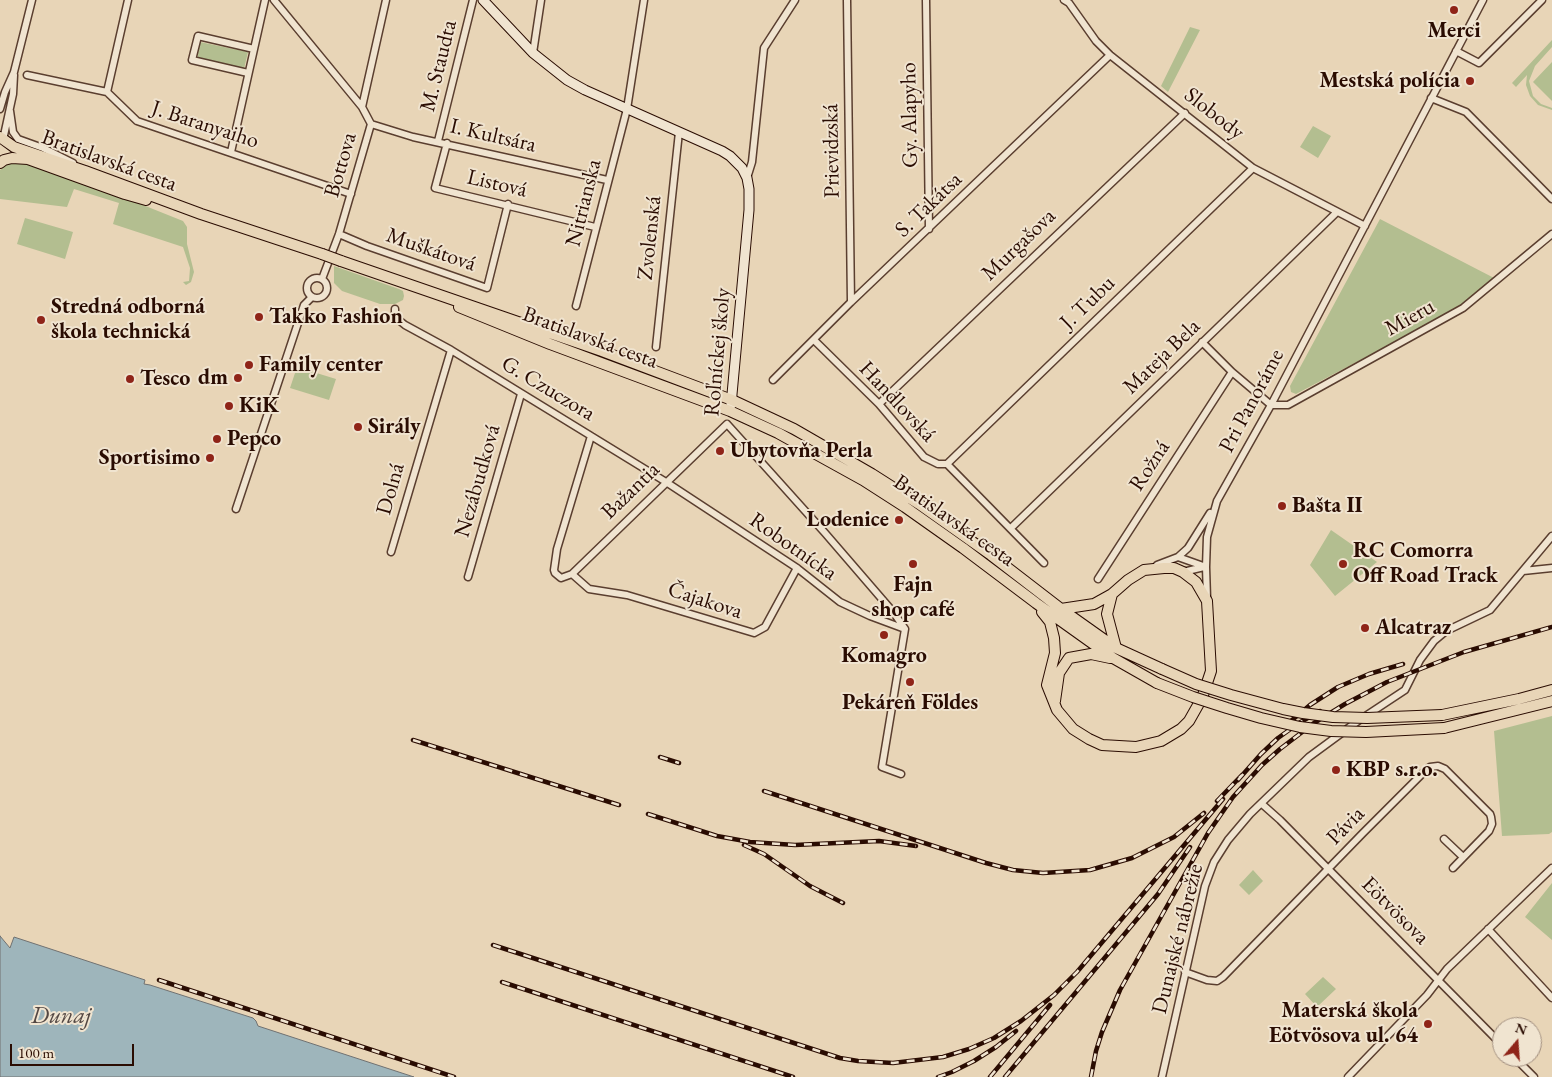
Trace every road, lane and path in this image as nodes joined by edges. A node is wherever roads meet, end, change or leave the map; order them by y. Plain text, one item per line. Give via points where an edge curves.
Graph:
1 (32, 0) edge
2 (128, 0) edge
3 (265, 0) edge
4 (274, 0) edge
5 (386, 0) edge
6 (473, 0) edge
7 (483, 0) edge
8 (541, 0) edge
9 (644, 0) edge
10 (795, 0) edge
11 (847, 0) edge
12 (926, 0) edge
13 (1484, 0) edge
14 (1542, 0) edge
15 (1068, 1) edge
16 (254, 49) junction
17 (1456, 51) junction
18 (532, 53) junction
19 (1110, 55) junction
20 (14, 72) junction
21 (248, 73) junction
22 (27, 75) dead end
23 (107, 92) junction
24 (1431, 98) junction
25 (362, 107) junction
26 (626, 109) junction
27 (0, 110) edge
28 (10, 111) junction
29 (1184, 113) junction
30 (371, 124) junction
31 (679, 132) junction
32 (3, 140) edge
33 (438, 141) junction
34 (447, 143) junction
35 (231, 152) junction
36 (2, 161) edge
37 (1253, 168) junction
38 (85, 171) junction
39 (747, 178) junction
40 (607, 180) junction
41 (351, 194) junction
42 (1552, 199) edge
43 (508, 204) junction
44 (1337, 212) junction
45 (201, 214) junction
46 (595, 226) junction
47 (1365, 226) junction
48 (929, 229) junction
49 (339, 234) junction
50 (1552, 234) edge
51 (341, 261) junction
52 (322, 279) junction
53 (312, 297) junction
54 (852, 302) junction
55 (576, 306) dead end
56 (396, 309) dead end
57 (814, 340) junction
58 (1202, 342) junction
59 (656, 347) dead end
60 (451, 350) junction
61 (1232, 372) junction
62 (773, 380) dead end
63 (520, 394) junction
64 (732, 400) junction
65 (879, 404) junction
66 (1270, 405) junction
67 (730, 411) junction
68 (727, 424) junction
69 (591, 436) junction
70 (947, 464) junction
71 (666, 482) junction
72 (1217, 502) junction
73 (236, 509) dead end
74 (1011, 528) junction
75 (1552, 536) edge
76 (391, 552) dead end
77 (1178, 557) junction
78 (1044, 563) dead end
79 (1206, 567) junction
80 (797, 568) junction
81 (1552, 568) edge
82 (1144, 570) junction
83 (1523, 571) junction
84 (1184, 572) junction
85 (572, 574) junction
86 (468, 577) dead end
87 (1098, 579) dead end
88 (1112, 594) junction
89 (1207, 602) junction
90 (1036, 603) junction
91 (1061, 609) junction
92 (905, 629) junction
93 (1114, 653) junction
94 (1552, 690) edge
95 (1552, 701) edge
96 (1054, 702) junction
97 (901, 774) dead end
98 (1262, 804) junction
99 (1444, 839) dead end
100 (1463, 857) junction
101 (1453, 868) dead end
102 (1552, 868) edge
103 (1329, 869) junction
104 (1488, 929) junction
105 (1185, 972) junction
106 (1438, 980) junction
107 (1552, 998) edge
108 (1492, 1035) edge
109 (1524, 1067) edge
110 (1353, 1071) junction
111 (1162, 1077) edge
112 (1348, 1077) edge
113 (1359, 1077) edge
114 (1534, 1077) edge

1 - 20 street
2 - 23 street
3 - 16 street
4 - 25 street, Bottova
5 - 25 street
6 - 33 street, M. Staudta
7 - 18 main road
8 - 18 street
9 - 26 street, Nitrianska
10 - 39 street via 764,48 752,162
11 - 54 street, Prievidzská
12 - 48 street, Gy. Alapyho
13 - 17 street, Pri Panoráme
14 - 17 street via 1479,63
15 - 19 street, Slobody via 1086,29
16 - 21 street
16 - 21 street via 198,36 192,60
17 - 24 street, Pri Panoráme
18 - 26 main road via 567,80
19 - 29 street, Slobody
19 - 48 street, S. Takátsa
20 - 27 street
20 - 28 street
21 - 35 street
22 - 23 street
23 - 35 street, J. Baranyaiho via 137,121
24 - 42 street via 1466,112
24 - 47 street, Pri Panoráme
25 - 30 street, Bottova
26 - 31 main road
26 - 40 street, Nitrianska
28 - 32 street
28 - 38 street via 13,132 18,139 62,156
29 - 37 street, Slobody
29 - 65 street, Murgašova
30 - 33 street, I. Kultsára
30 - 41 street, Bottova
31 - 39 main road via 730,156
31 - 59 street, Zvolenská
32 - 36 main road, Bratislavská cesta via 7,151
32 - 38 main road, Bratislavská cesta via 14,147
33 - 34 street, I. Kultsára
34 - 40 street, I. Kultsára
34 - 43 street, Listová via 435,188
35 - 41 street, J. Baranyaiho
36 - 45 main road, Bratislavská cesta via 28,159 125,194
37 - 44 street, Slobody
37 - 70 street, J. Tubu
38 - 45 main road, Bratislavská cesta
39 - 64 main road, Roľníckej školy via 749,210
40 - 46 street, Nitrianska
41 - 49 street, Bottova
43 - 46 street, Listová
43 - 49 street, Muškátová via 487,288
44 - 47 street, Slobody
44 - 58 street, Mateja Bela
45 - 51 main road, Bratislavská cesta, bridge
46 - 55 street, Nitrianska
47 - 66 street, Pri Panoráme
48 - 54 street, S. Takátsa
49 - 52 street, Bottova
50 - 66 street, Mieru via 1463,308 1288,405
51 - 64 main road, Bratislavská cesta via 571,340
51 - 67 main road, Bratislavská cesta
52 - 53 street via 314,278 308,284 307,290
52 - 53 street via 328,286 326,294 320,298
53 - 73 street via 304,306
54 - 57 street, S. Takátsa
56 - 60 street, G. Czuczora via 395,317
57 - 62 street, S. Takátsa
57 - 65 street, Handlovská
58 - 61 street
58 - 74 street, Mateja Bela
60 - 63 street, G. Czuczora
60 - 76 street, Dolná
61 - 66 street
61 - 87 street, Rožná
63 - 69 street, G. Czuczora
63 - 86 street, Nezábudková
64 - 67 main road, Roľníckej školy
64 - 91 main road, Bratislavská cesta via 794,428 880,479 984,550
65 - 70 street, Handlovská via 924,457 938,464
66 - 72 street, Pri Panoráme
67 - 68 street, Roľníckej školy
67 - 90 main road, Bratislavská cesta via 778,433 863,480 949,538
68 - 71 street, Bažantia
68 - 92 street, Roľníckej školy via 826,532
69 - 71 street, G. Czuczora
69 - 85 street via 557,549 554,570 565,578
70 - 74 street, Handlovská
71 - 80 street, Robotnícka
71 - 85 street, Bažantia
72 - 77 street via 1195,538
72 - 79 street, Pri Panoráme via 1207,537
74 - 78 street, Handlovská
75 - 83 street, Dunajské nábrežie
77 - 79 street
77 - 82 street
79 - 84 street
79 - 89 street, Pri Panoráme
80 - 85 street, Čajakova via 765,627 754,633 627,595 589,589
80 - 92 street, Robotnícka via 840,602
81 - 83 street
82 - 84 main road via 1164,568
82 - 88 main road
83 - 98 street, Dunajské nábrežie via 1490,610 1446,631 1434,641 1405,690 1302,763
84 - 89 main road via 1196,582
88 - 91 main road via 1094,604
88 - 93 main road via 1106,614
89 - 96 main road via 1211,645 1209,681 1193,714 1175,733 1144,746 1102,745 1067,723
90 - 93 main road, Bratislavská cesta
90 - 96 main road via 1050,622 1054,638 1055,653 1047,685
91 - 93 main road, Bratislavská cesta
92 - 97 street via 882,767
93 - 94 main road, Bratislavská cesta, bridge via 1231,695 1303,713 1334,717 1442,715
93 - 95 main road, Bratislavská cesta, bridge via 1157,683 1193,697 1300,727 1331,731 1444,728
93 - 96 main road via 1069,658 1059,672
98 - 103 street, Eötvösova
98 - 105 street, Dunajské nábrežie via 1236,829 1214,862 1202,897
99 - 100 street
100 - 101 street, Pávia
100 - 103 street, Pávia via 1489,831 1492,817 1445,769 1434,766 1422,773
102 - 104 street
103 - 105 street, Pávia via 1224,977 1217,981 1207,980
103 - 106 street, Eötvösova
104 - 106 street
104 - 107 street
105 - 111 street, Dunajské nábrežie
106 - 108 street, Eötvösova
106 - 110 street
109 - 114 street
110 - 112 street
110 - 113 street

